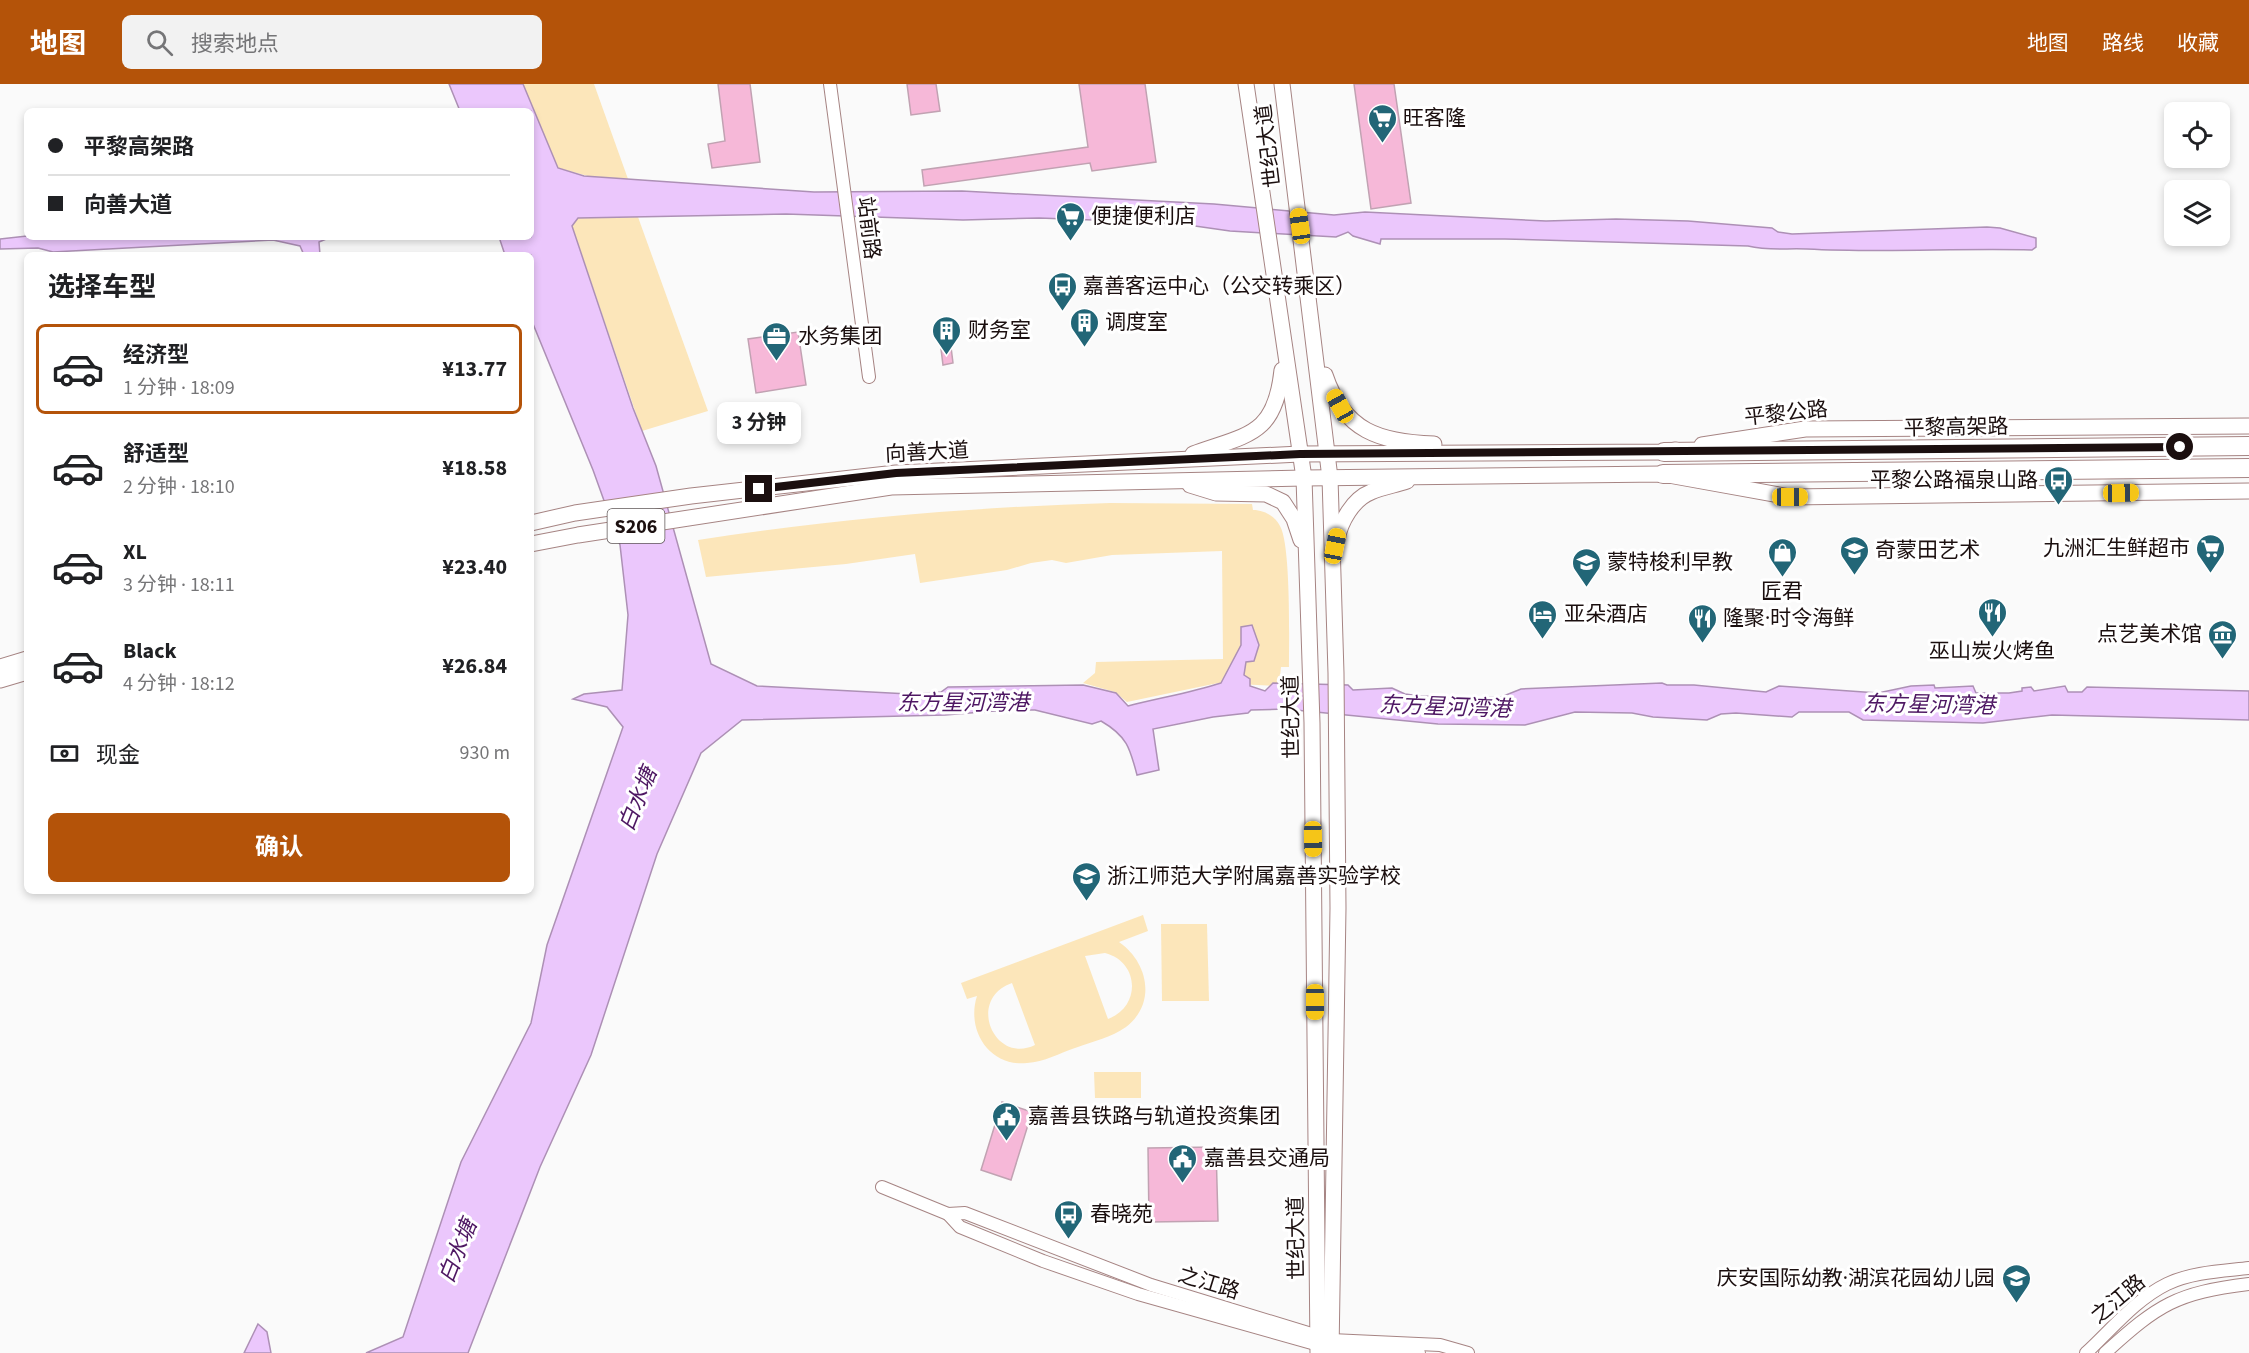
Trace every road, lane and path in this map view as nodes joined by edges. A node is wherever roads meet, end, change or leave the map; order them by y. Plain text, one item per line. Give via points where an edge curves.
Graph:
1 (830, 84) edge
2 (1246, 84) edge
3 (1282, 84) edge
4 (1315, 342) junction
5 (1284, 346) junction
6 (869, 377) dead end
7 (2249, 426) edge
8 (2249, 446) edge
9 (1664, 452) junction
10 (1481, 453) junction
11 (1300, 454) junction
12 (1329, 455) junction
13 (1178, 460) junction
14 (2249, 468) edge
15 (1663, 474) junction
16 (1330, 477) junction
17 (1421, 477) junction
18 (1304, 478) junction
19 (1175, 481) junction
20 (2249, 491) edge
21 (534, 523) edge
22 (534, 543) edge
23 (1307, 557) junction
24 (1333, 561) junction
25 (24, 660) edge
26 (0, 668) edge
27 (24, 673) edge
28 (0, 680) edge
29 (882, 1187) dead end
30 (2249, 1268) edge
31 (2249, 1284) edge
32 (1326, 1346) edge
33 (1419, 1353) edge
34 (1468, 1353) edge
35 (2086, 1353) edge
36 (2105, 1353) edge

1 - 6 street, 站前路
2 - 5 main road, 世纪大道
3 - 4 main road, 世纪大道
4 - 10 main road via 1330,388 1357,424 1398,443 1452,445
4 - 12 main road, 世纪大道
5 - 11 main road, 世纪大道
5 - 13 main road via 1279,396 1266,420 1247,436
7 - 9 main road, 平黎公路 via 1805,429
8 - 9 highway, 平黎高架路 / S206
9 - 10 main road, 平黎公路 / S206
10 - 12 main road, 平黎公路 / S206
11 - 12 main road, 向善大道 / S206
11 - 13 main road, 向善大道 / S206
11 - 18 main road, 世纪大道
12 - 16 main road, 世纪大道
13 - 21 main road, 向善大道 / S206 via 896,473 691,496 575,513
14 - 15 highway, 平黎高架路 / S206
15 - 17 main road, S206
15 - 20 main road via 1790,497
16 - 17 main road, S206
16 - 18 main road, 向善大道 / S206
16 - 24 main road, 世纪大道
17 - 24 main road via 1370,492 1358,502 1341,524
18 - 19 main road, 向善大道 / S206
18 - 23 main road, 世纪大道
19 - 22 main road, 向善大道 / S206 via 891,487
19 - 23 main road via 1216,493 1266,494 1283,502 1294,519
23 - 32 main road, 世纪大道
24 - 32 main road, 世纪大道 via 1338,908
25 - 26 main road
27 - 28 main road
29 - 32 street, 之江路 via 948,1214 965,1213 1151,1285
30 - 35 street, 之江路 via 2167,1284 2138,1304
31 - 36 street, 之江路 via 2193,1293 2168,1303 2144,1317
32 - 33 street, 之江路
32 - 34 street, 之江路 via 1440,1345

